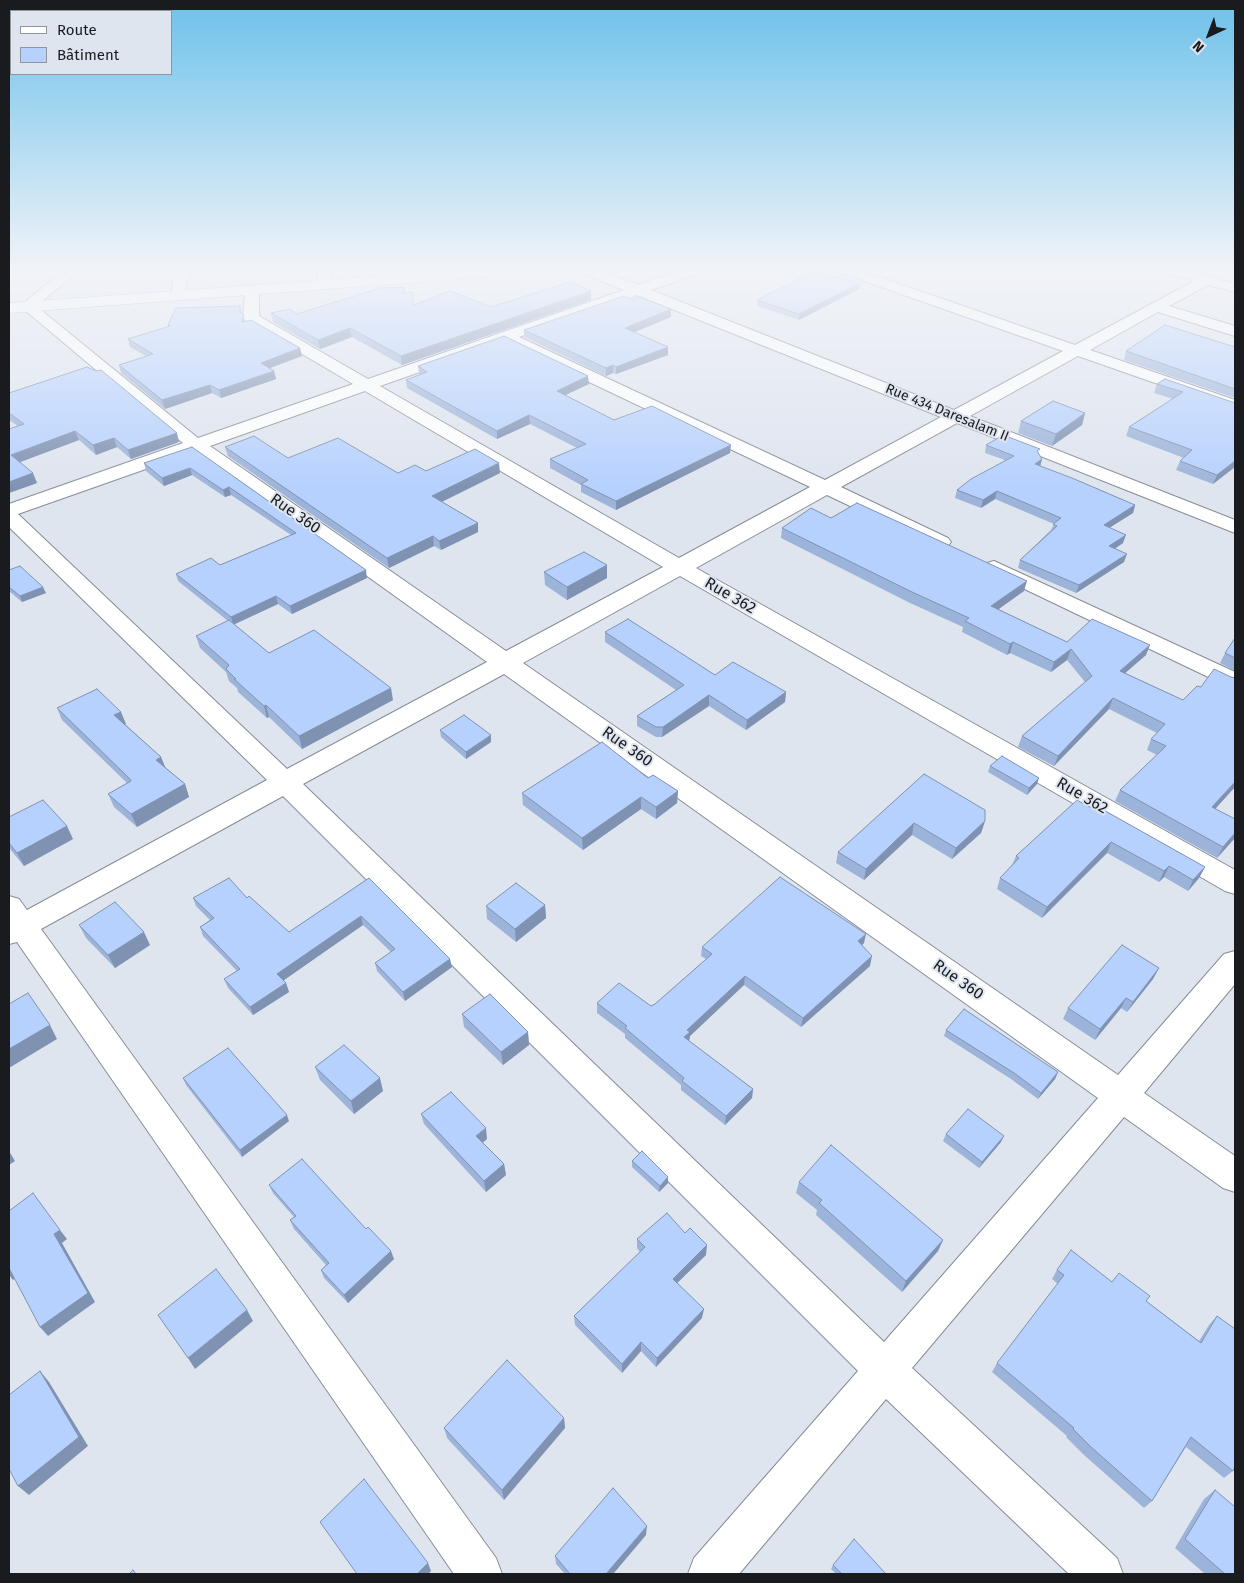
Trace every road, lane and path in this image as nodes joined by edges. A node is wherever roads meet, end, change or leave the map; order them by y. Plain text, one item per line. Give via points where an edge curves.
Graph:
1 (60, 340) edge
2 (288, 340) edge
3 (494, 340) edge
4 (513, 340) edge
5 (762, 340) edge
6 (1044, 340) edge
7 (1096, 340) edge
8 (1076, 351) junction
9 (365, 385) junction
10 (1235, 406) edge
11 (956, 416) junction
12 (195, 444) junction
13 (826, 487) junction
14 (9, 510) edge
15 (9, 516) edge
16 (1235, 527) edge
17 (959, 550) edge
18 (977, 559) edge
19 (679, 567) junction
20 (506, 662) junction
21 (1235, 681) edge
22 (285, 782) junction
23 (1235, 883) edge
24 (13, 922) edge
25 (1235, 963) edge
26 (1121, 1095) junction
27 (1235, 1176) edge
28 (885, 1370) junction
29 (480, 1574) edge
30 (710, 1574) edge
31 (1100, 1574) edge

1 - 12 street, Rue 360
2 - 9 street, Rue 362
3 - 9 street
4 - 13 street
5 - 11 street, Rue 434 Daresalam II
6 - 8 street
7 - 8 street
8 - 10 street
8 - 11 street
9 - 12 street
9 - 19 street, Rue 362
11 - 13 street
11 - 16 street, Rue 434 Daresalam II
12 - 14 street
12 - 20 street, Rue 360
13 - 17 street
13 - 19 street
15 - 22 street
18 - 21 street
19 - 20 street
19 - 23 street, Rue 362
20 - 22 street
20 - 26 street, Rue 360
22 - 24 street
22 - 28 street
24 - 29 street
25 - 26 street
26 - 27 street, Rue 360
26 - 28 street
28 - 30 street
28 - 31 street

